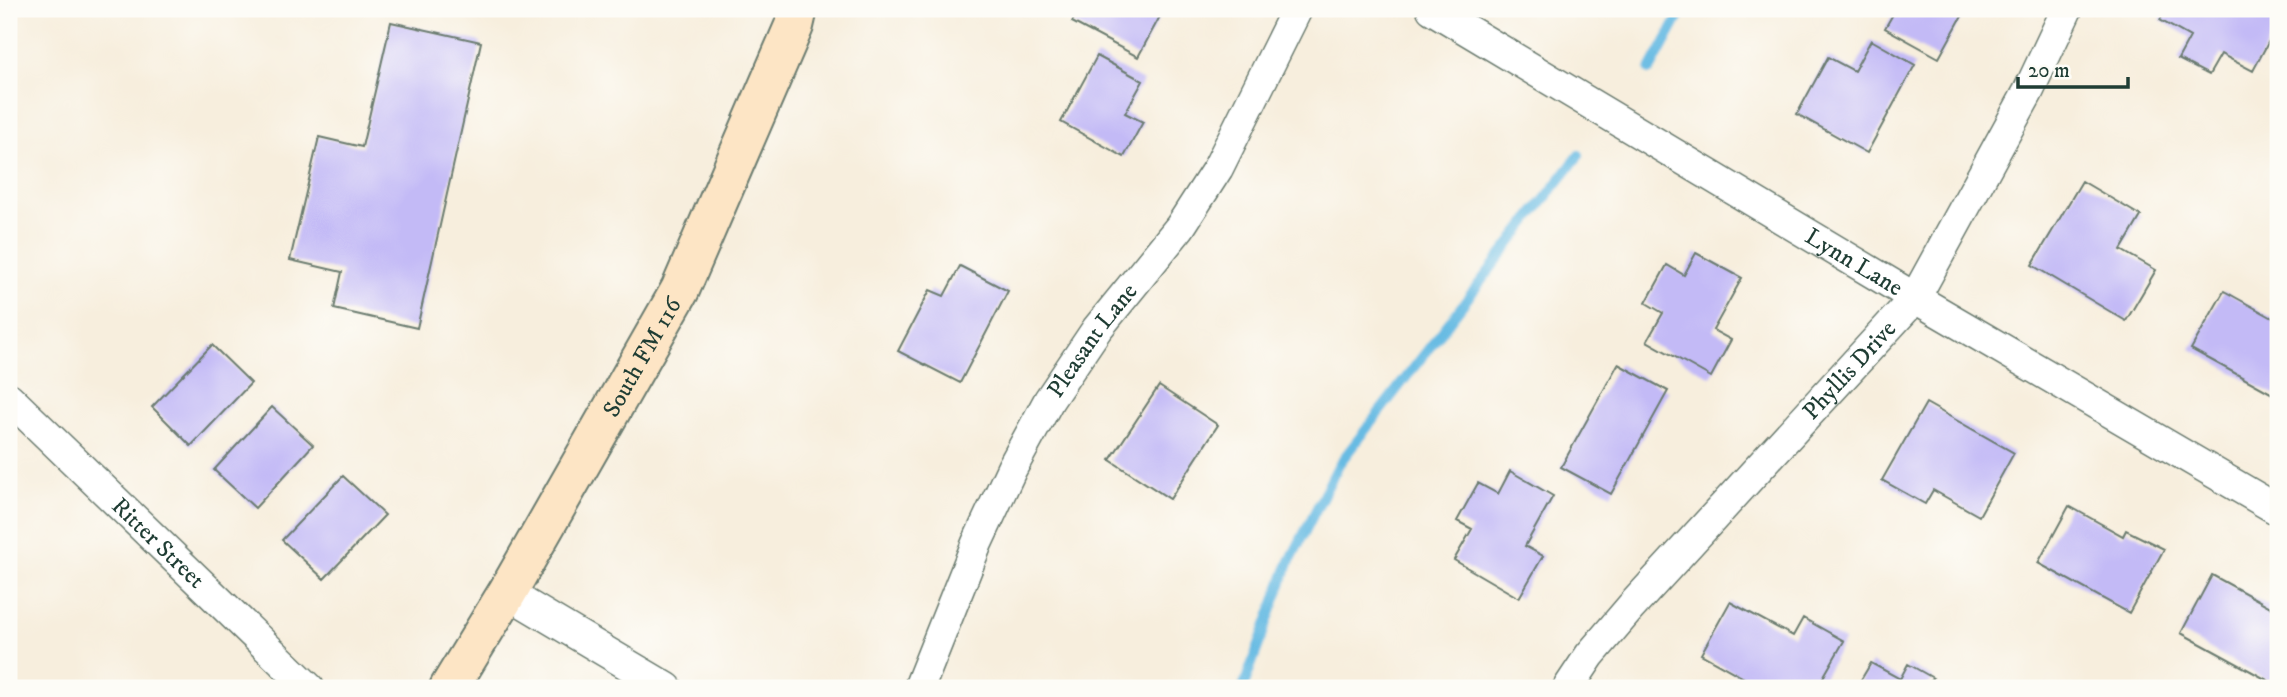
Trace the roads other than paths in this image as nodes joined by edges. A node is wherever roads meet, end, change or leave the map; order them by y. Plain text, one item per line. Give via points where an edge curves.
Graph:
1 (798, 9) edge
2 (1297, 9) edge
3 (1432, 9) edge
4 (2067, 9) edge
5 (1915, 298) junction
6 (9, 398) edge
7 (2278, 510) edge
8 (507, 593) junction
9 (1576, 686) edge
10 (310, 688) edge
11 (449, 688) edge
12 (667, 688) edge
13 (919, 688) edge

1 - 8 main road, South FM 116 via 680,290
2 - 13 street, Pleasant Lane via 1218,168 1180,227 1097,329 1037,423 977,543
3 - 5 street, Lynn Lane
4 - 5 street, Phyllis Drive via 2028,92
5 - 7 street, Lynn Lane
5 - 9 street, Phyllis Drive via 1631,607 1590,655
6 - 10 street, Ritter Street
8 - 11 main road, South FM 116
8 - 12 street

